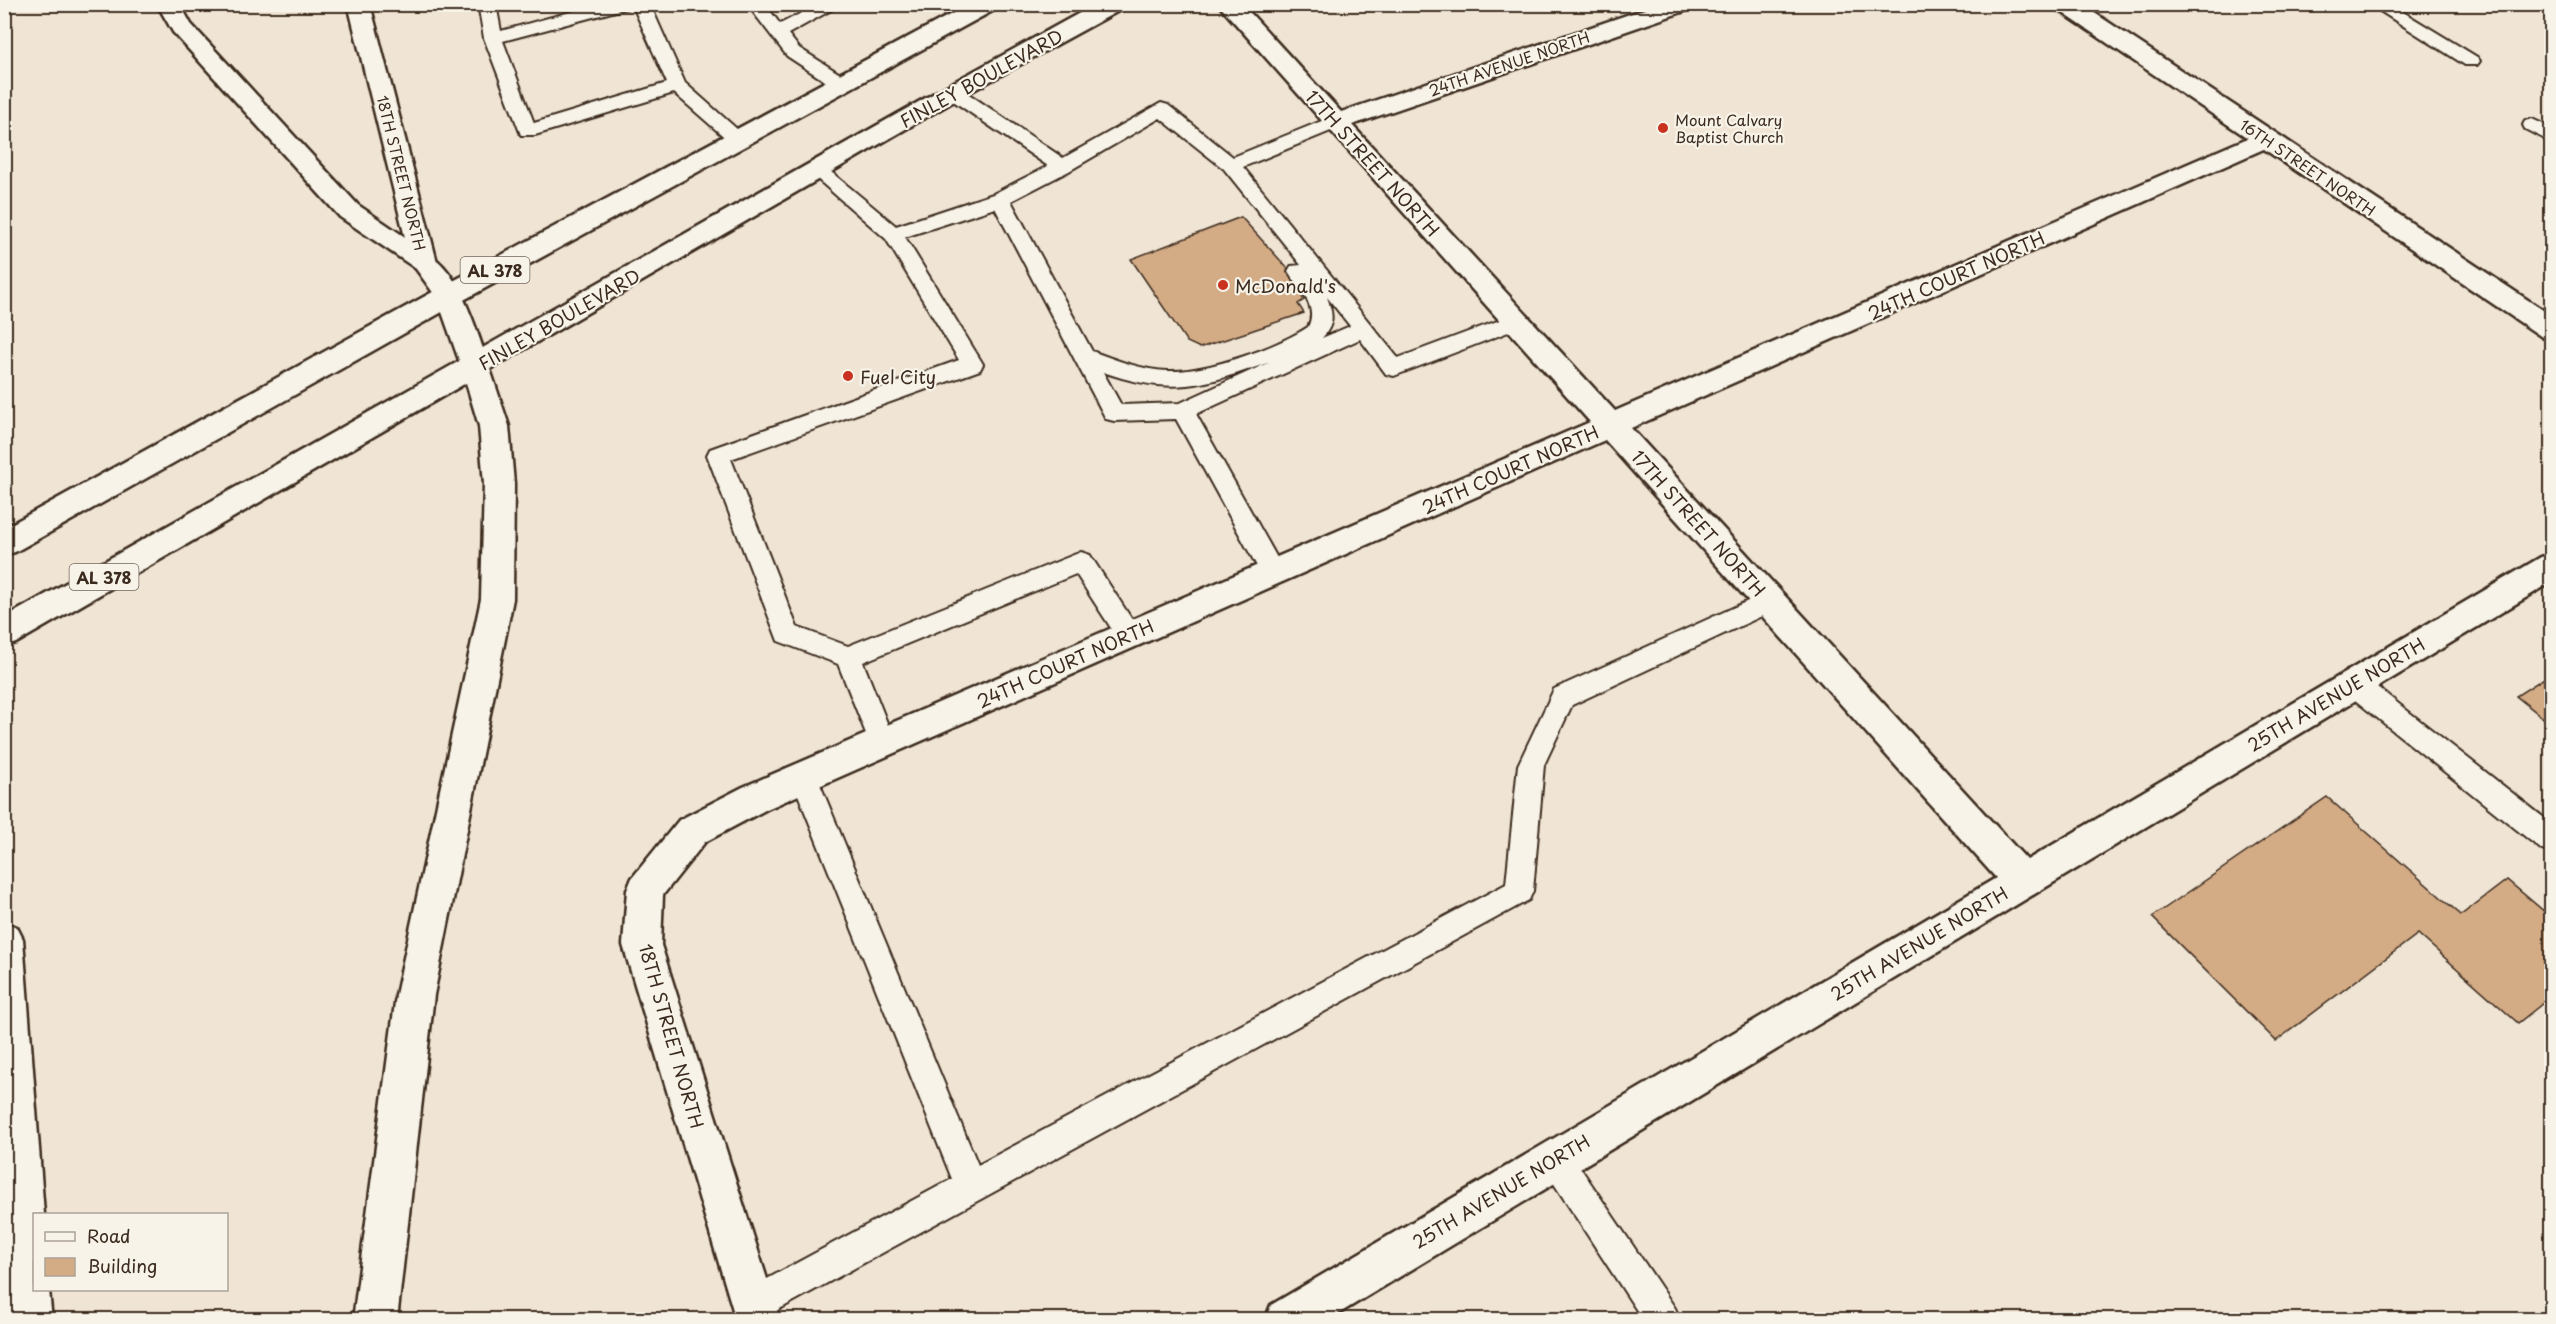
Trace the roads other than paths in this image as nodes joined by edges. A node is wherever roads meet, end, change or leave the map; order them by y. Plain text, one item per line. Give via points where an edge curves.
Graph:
1 (168, 4) edge
2 (487, 4) edge
3 (621, 4) edge
4 (641, 4) edge
5 (755, 4) edge
6 (834, 4) edge
7 (988, 4) edge
8 (1114, 4) edge
9 (1229, 4) edge
10 (1683, 4) edge
11 (2065, 4) edge
12 (2377, 4) edge
13 (362, 5) edge
14 (777, 33) junction
15 (493, 38) junction
16 (2471, 61) dead end
17 (841, 83) junction
18 (677, 86) junction
19 (953, 92) junction
20 (1336, 122) junction
21 (2532, 125) dead end
22 (2552, 137) edge
23 (737, 138) junction
24 (2266, 140) junction
25 (1231, 165) junction
26 (1062, 167) junction
27 (817, 170) junction
28 (1250, 189) junction
29 (1000, 199) junction
30 (893, 234) junction
31 (424, 261) junction
32 (450, 295) junction
33 (1516, 321) junction
34 (1364, 328) junction
35 (2552, 330) edge
36 (1084, 356) junction
37 (476, 366) junction
38 (1183, 411) junction
39 (1610, 425) junction
40 (4, 543) edge
41 (2552, 566) edge
42 (1273, 572) junction
43 (1770, 601) junction
44 (4, 634) edge
45 (1129, 635) junction
46 (848, 657) junction
47 (2354, 684) junction
48 (882, 743) junction
49 (804, 777) junction
50 (755, 798) joint
51 (2552, 842) edge
52 (2023, 881) junction
53 (4, 939) edge
54 (1556, 1159) junction
55 (972, 1186) junction
56 (756, 1312) edge
57 (30, 1320) edge
58 (375, 1320) edge
59 (1286, 1320) edge
60 (1663, 1320) edge

1 - 31 main road via 181,27 349,211
2 - 15 lane
3 - 15 lane
4 - 18 lane
5 - 14 lane
6 - 14 lane
7 - 17 main road, AL 378
8 - 19 main road, FINLEY BOULEVARD / AL 378
9 - 20 main road, 17TH STREET NORTH
10 - 20 main road, 24TH AVENUE NORTH
11 - 24 main road, 16TH STREET NORTH
12 - 16 lane
13 - 31 main road, 18TH STREET NORTH
14 - 17 lane via 793,52
15 - 18 lane via 528,131
17 - 23 main road, AL 378
18 - 23 lane
19 - 26 lane
19 - 27 main road, FINLEY BOULEVARD / AL 378
20 - 25 lane
20 - 33 main road, 17TH STREET NORTH
21 - 22 lane
23 - 32 main road, AL 378
24 - 35 main road, 16TH STREET NORTH
24 - 39 main road, 24TH COURT NORTH
25 - 26 lane via 1161,109
25 - 28 lane
26 - 29 lane
27 - 30 lane
27 - 37 main road, FINLEY BOULEVARD / AL 378
28 - 34 lane
28 - 36 lane via 1258,222 1316,295 1323,315 1316,332 1291,345 1182,380 1133,374
29 - 30 lane
29 - 36 lane
30 - 46 lane via 972,364 718,455 787,634
31 - 32 main road, 18TH STREET NORTH
32 - 37 main road, 18TH STREET NORTH
32 - 40 main road, AL 378
33 - 34 lane via 1394,368
33 - 39 main road, 17TH STREET NORTH
34 - 38 lane
36 - 38 lane via 1114,413
37 - 44 main road, FINLEY BOULEVARD / AL 378
37 - 58 main road, 18TH STREET NORTH via 494,426 499,484 496,599 415,995
38 - 42 lane
39 - 42 main road, 24TH COURT NORTH
39 - 43 main road, 17TH STREET NORTH
41 - 47 main road, 25TH AVENUE NORTH
42 - 45 main road, 24TH COURT NORTH
43 - 52 main road, 17TH STREET NORTH
43 - 55 lane via 1563,697 1531,765 1519,891
45 - 46 lane via 1081,562
45 - 48 main road, 24TH COURT NORTH
46 - 48 lane
47 - 51 lane
47 - 52 main road, 25TH AVENUE NORTH
48 - 49 main road, 24TH COURT NORTH
49 - 50 main road, 24TH COURT NORTH
49 - 55 lane
50 - 56 main road, 18TH STREET NORTH via 692,831 645,890 642,945
52 - 54 main road, 25TH AVENUE NORTH
53 - 57 main road
54 - 59 main road, 25TH AVENUE NORTH
54 - 60 lane
55 - 56 lane

